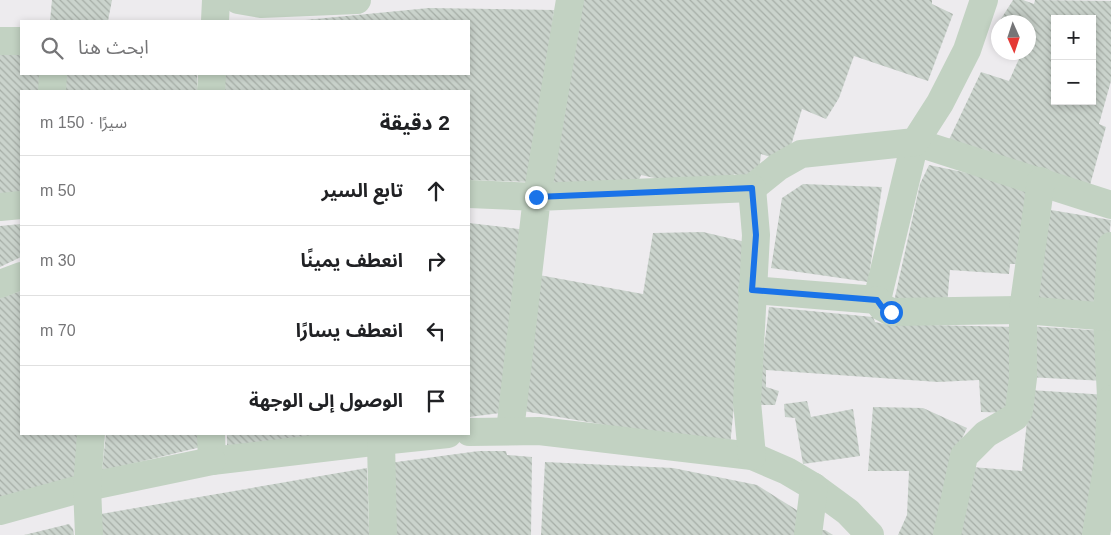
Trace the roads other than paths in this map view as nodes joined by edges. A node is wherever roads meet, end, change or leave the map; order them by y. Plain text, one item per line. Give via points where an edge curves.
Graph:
1 (216, 0) edge
2 (238, 0) edge
3 (356, 0) edge
4 (570, 0) edge
5 (984, 0) edge
6 (215, 20) edge
7 (0, 41) edge
8 (20, 41) edge
9 (53, 75) edge
10 (212, 75) edge
11 (52, 90) edge
12 (211, 90) edge
13 (915, 142) junction
14 (1041, 182) junction
15 (752, 188) junction
16 (470, 194) edge
17 (536, 197) junction
18 (20, 205) edge
19 (1111, 205) edge
20 (0, 207) edge
21 (1111, 246) edge
22 (20, 276) edge
23 (0, 284) edge
24 (752, 290) junction
25 (877, 300) junction
26 (1023, 310) junction
27 (1109, 317) edge
28 (1111, 390) edge
29 (510, 431) junction
30 (470, 432) edge
31 (91, 435) edge
32 (211, 435) edge
33 (425, 435) edge
34 (380, 437) edge
35 (752, 456) junction
36 (212, 462) junction
37 (814, 486) junction
38 (87, 487) junction
39 (0, 511) edge
40 (89, 535) edge
41 (383, 535) edge
42 (808, 535) edge
43 (870, 535) edge
44 (947, 535) edge
45 (1096, 535) edge

1 - 6 street
2 - 3 street via 282,4
4 - 17 street
5 - 13 street via 968,50
7 - 8 street
9 - 11 street
10 - 12 street
13 - 14 street
13 - 15 street via 801,154
13 - 25 street
14 - 19 street
14 - 26 street
15 - 17 street
15 - 24 street via 756,235
16 - 17 street
17 - 29 street
18 - 20 street
21 - 27 street
22 - 23 street
24 - 25 street
24 - 35 street via 748,402
25 - 26 street via 891,312
26 - 27 street
26 - 44 street via 1023,378 1019,410 1015,417 986,434 964,456
27 - 28 street
28 - 45 street via 1108,462
29 - 30 street
29 - 35 street via 539,431
31 - 38 street
32 - 36 street
33 - 34 street
34 - 36 street
34 - 41 street
35 - 37 street
36 - 38 street
37 - 42 street
37 - 43 street via 848,512
38 - 39 street
38 - 40 street

